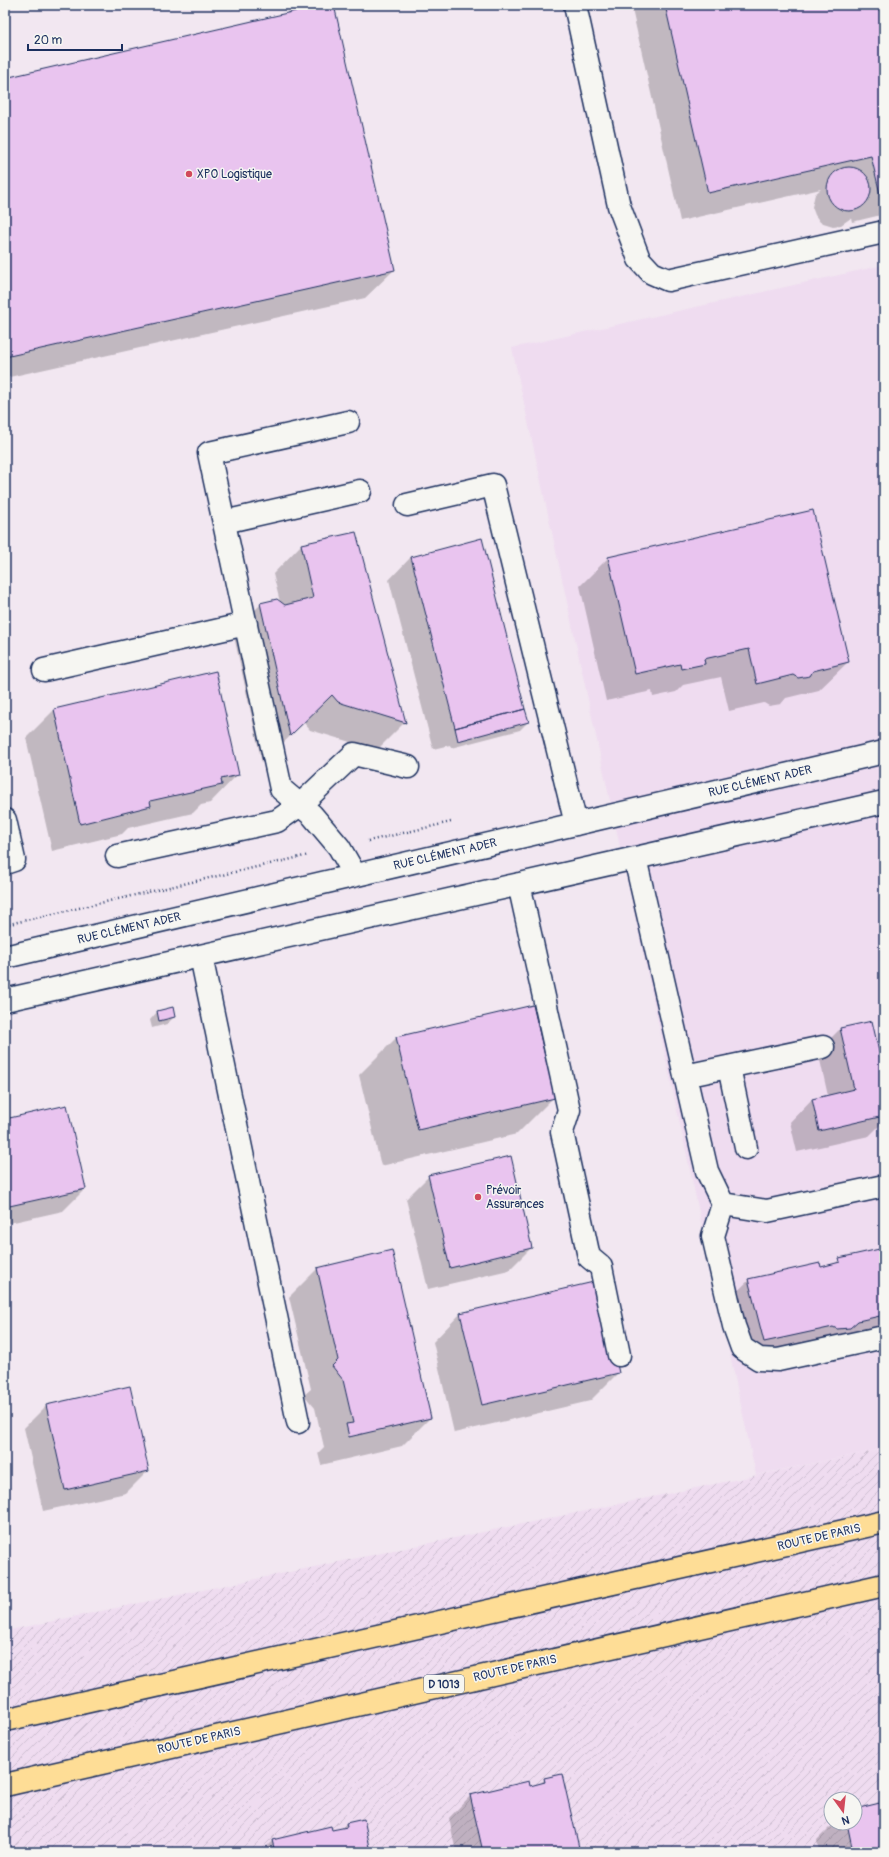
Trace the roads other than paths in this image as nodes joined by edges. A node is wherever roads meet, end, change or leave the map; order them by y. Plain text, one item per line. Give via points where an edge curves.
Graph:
1 (575, 5) edge
2 (884, 232) edge
3 (348, 422) dead end
4 (360, 491) dead end
5 (407, 505) dead end
6 (224, 522) junction
7 (246, 624) junction
8 (44, 670) dead end
9 (884, 752) edge
10 (408, 767) dead end
11 (884, 802) edge
12 (300, 805) junction
13 (5, 820) edge
14 (576, 824) junction
15 (117, 856) dead end
16 (635, 858) junction
17 (5, 863) edge
18 (355, 875) junction
19 (519, 884) junction
20 (5, 956) edge
21 (201, 956) junction
22 (5, 1000) edge
23 (823, 1047) dead end
24 (728, 1067) junction
25 (685, 1076) junction
26 (746, 1148) dead end
27 (884, 1186) edge
28 (723, 1204) junction
29 (884, 1337) edge
30 (619, 1355) dead end
31 (298, 1422) dead end
32 (884, 1522) edge
33 (884, 1585) edge
34 (5, 1720) edge
35 (5, 1785) edge

1 - 2 street via 619,206 639,259 652,273 668,280
3 - 6 street via 209,454
4 - 6 street
5 - 14 street via 493,485
6 - 7 street
7 - 8 street
7 - 12 street via 281,789
9 - 14 street, RUE CLÉMENT ADER
10 - 12 street via 354,754
11 - 16 street
12 - 15 street via 277,821
12 - 18 street via 339,847
13 - 17 street via 14,860
14 - 18 street, RUE CLÉMENT ADER
16 - 19 street
16 - 25 street
18 - 20 street, RUE CLÉMENT ADER
19 - 21 street
19 - 30 street via 569,1110 562,1132 589,1257 601,1267
21 - 22 street
21 - 31 street
23 - 24 street
24 - 25 street
24 - 26 street
25 - 28 street via 708,1171
27 - 28 street via 767,1211
28 - 29 street via 713,1236 734,1326 742,1348 759,1359 778,1360
32 - 34 main road, ROUTE DE PARIS
33 - 35 main road, ROUTE DE PARIS / D 1013

